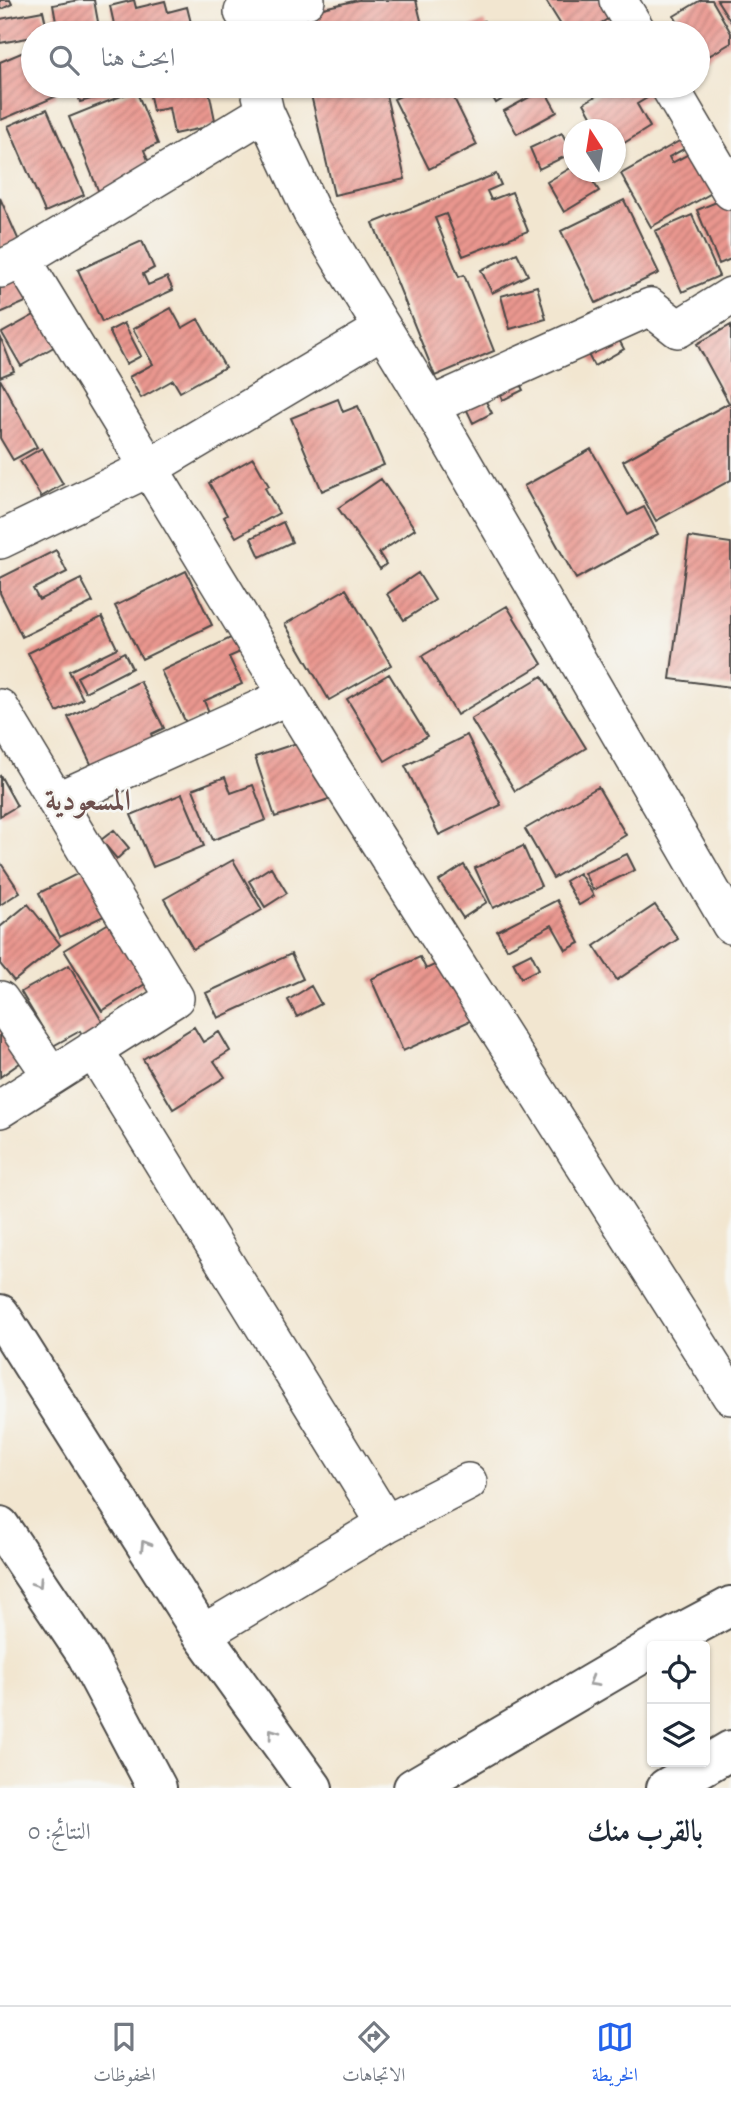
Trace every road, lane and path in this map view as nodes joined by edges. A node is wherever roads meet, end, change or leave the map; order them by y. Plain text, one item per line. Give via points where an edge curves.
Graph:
1 (306, 0) edge
2 (618, 0) edge
3 (243, 15) edge
4 (631, 21) edge
5 (676, 98) edge
6 (262, 99) edge
7 (731, 191) edge
8 (11, 264) edge
9 (731, 296) edge
10 (383, 329) junction
11 (430, 407) junction
12 (149, 468) junction
13 (0, 540) edge
14 (288, 696) junction
15 (0, 708) edge
16 (56, 802) junction
17 (731, 925) edge
18 (0, 1000) edge
19 (93, 1049) junction
20 (52, 1076) junction
21 (0, 1109) edge
22 (0, 1314) edge
23 (731, 1396) edge
24 (468, 1482) dead end
25 (386, 1524) junction
26 (0, 1526) edge
27 (731, 1606) edge
28 (202, 1634) junction
29 (665, 1641) edge
30 (647, 1651) edge
31 (731, 1750) edge
32 (158, 1788) edge
33 (313, 1788) edge
34 (414, 1788) edge
35 (666, 1788) edge

1 - 3 street
2 - 4 street
5 - 7 street
6 - 8 street
6 - 10 street via 311,211
8 - 12 street
9 - 11 street via 678,329 650,307
10 - 11 street
10 - 12 street
11 - 17 street
12 - 13 street
12 - 14 street
14 - 16 street
14 - 23 street
15 - 16 street
16 - 19 street via 175,998
18 - 20 street
19 - 20 street
19 - 25 street
20 - 21 street
28 -> 22 main road
24 - 25 street
25 - 28 street
26 -> 32 main road via 86,1654
27 - 29 main road
33 -> 28 main road
30 -> 34 main road
31 - 35 main road

